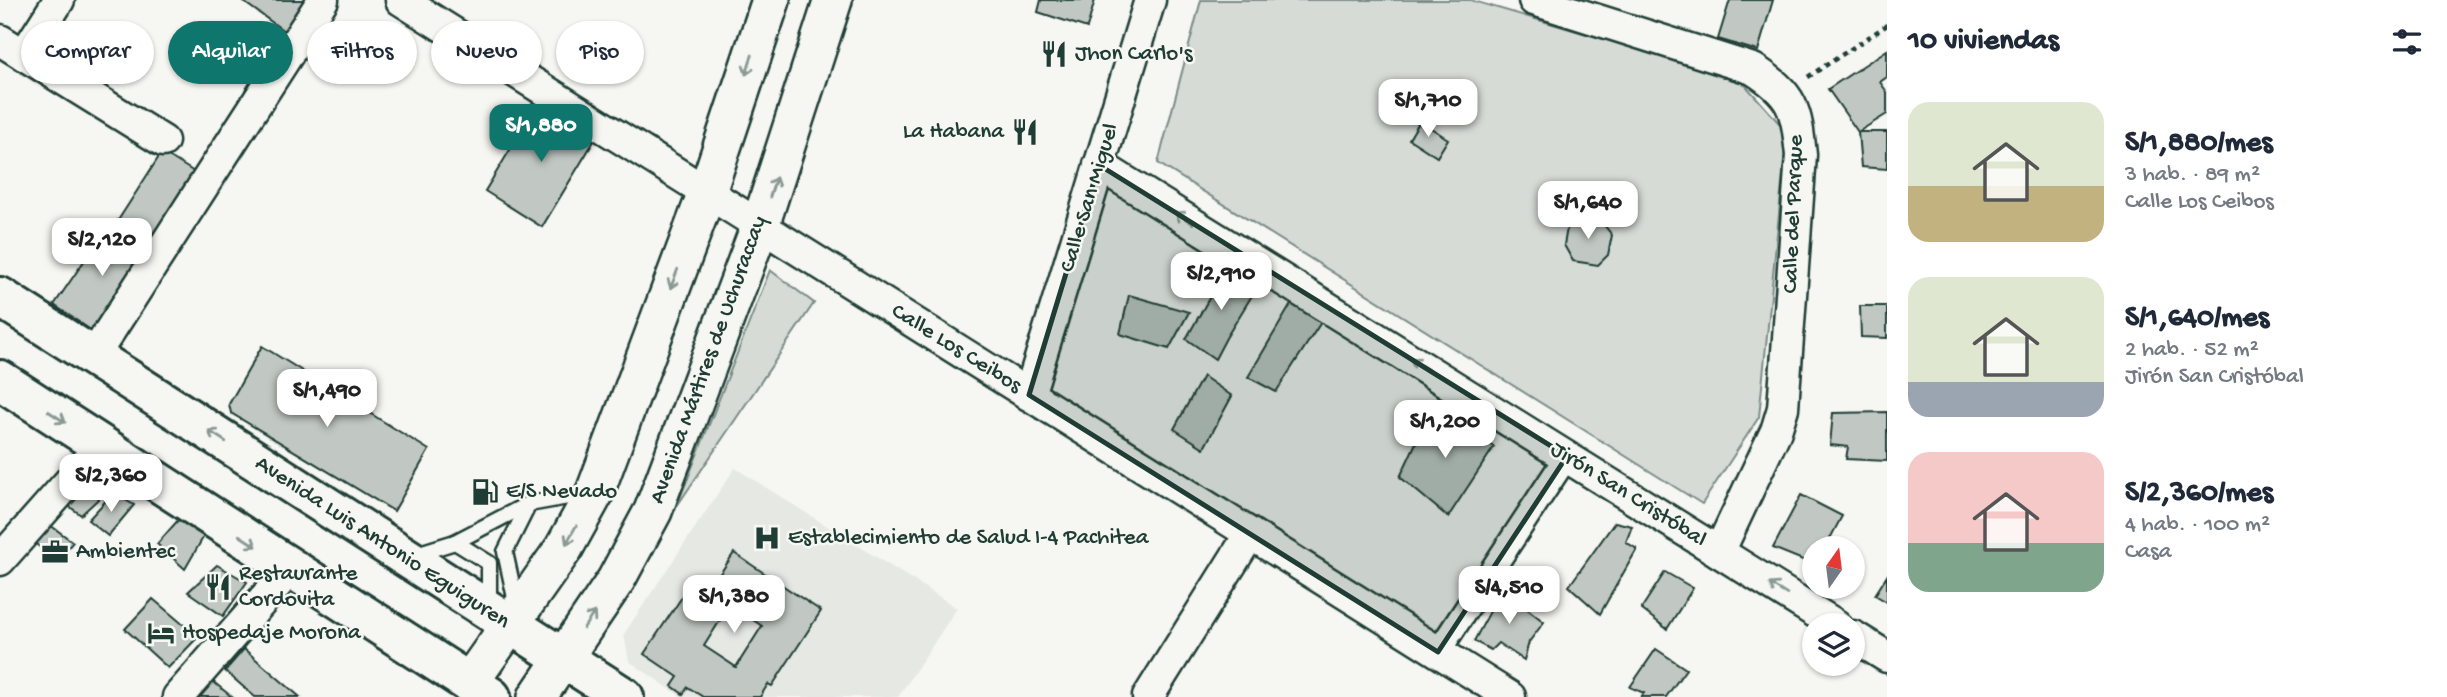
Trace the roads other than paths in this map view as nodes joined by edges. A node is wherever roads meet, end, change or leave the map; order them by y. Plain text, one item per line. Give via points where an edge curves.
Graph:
1 (59, 0) edge
2 (323, 0) edge
3 (401, 0) edge
4 (771, 0) edge
5 (833, 0) edge
6 (1150, 0) edge
7 (1534, 0) edge
8 (12, 47) edge
9 (163, 141) dead end
10 (1099, 165) junction
11 (707, 192) junction
12 (760, 226) junction
13 (0, 297) edge
14 (93, 357) junction
15 (0, 380) edge
16 (1030, 395) junction
17 (102, 446) junction
18 (1567, 456) junction
19 (595, 492) junction
20 (529, 504) junction
21 (1250, 534) junction
22 (455, 542) junction
23 (505, 552) junction
24 (1719, 552) junction
25 (406, 558) junction
26 (0, 560) edge
27 (489, 563) junction
28 (291, 568) junction
29 (1817, 613) edge
30 (506, 617) junction
31 (1865, 643) edge
32 (1438, 652) junction
33 (1887, 657) edge
34 (563, 659) junction
35 (480, 690) edge
36 (178, 697) edge
37 (537, 697) edge
38 (624, 697) edge
39 (1148, 697) edge
40 (1510, 697) edge

1 - 8 street
2 - 14 street
3 - 11 street, Calle Los Ceibos
4 -> 11 street
12 -> 5 street, Avenida Mártires de Uchuraccay
6 - 10 street, Calle San Miguel
7 - 24 street, Calle del Parque via 1754,69 1776,83 1795,113 1801,155 1786,387 1776,431
8 - 9 street
10 - 16 street, Calle San Miguel
18 -> 10 street, Jirón San Cristóbal
11 - 12 street, Calle Los Ceibos
11 -> 19 street
12 - 16 street, Calle Los Ceibos
34 -> 12 street, Avenida Mártires de Uchuraccay via 616,580 653,511
13 - 14 main road, Avenida Luis Antonio Eguiguren
25 -> 14 main road, Avenida Luis Antonio Eguiguren
15 -> 17 main road
16 - 21 street, Calle Los Ceibos
17 - 26 street
17 -> 28 main road
18 - 24 street, Jirón San Cristóbal
18 - 32 street
19 - 20 lane
19 -> 30 street via 564,548
20 - 22 lane
20 - 23 lane
21 - 32 street, Calle Los Ceibos
21 - 39 street
22 - 25 lane
22 - 27 lane
23 - 27 lane
23 - 30 lane
29 -> 24 street, Jirón San Cristóbal
25 - 30 main road, Avenida Luis Antonio Eguiguren
27 - 30 lane
28 - 35 main road
28 - 36 street
30 - 34 main road, Avenida Luis Antonio Eguiguren
30 - 35 street
31 - 33 street
32 - 40 street, Calle Los Ceibos
34 - 37 street, Avenida Mártires de Uchuraccay
34 - 38 main road, Avenida Luis Antonio Eguiguren

